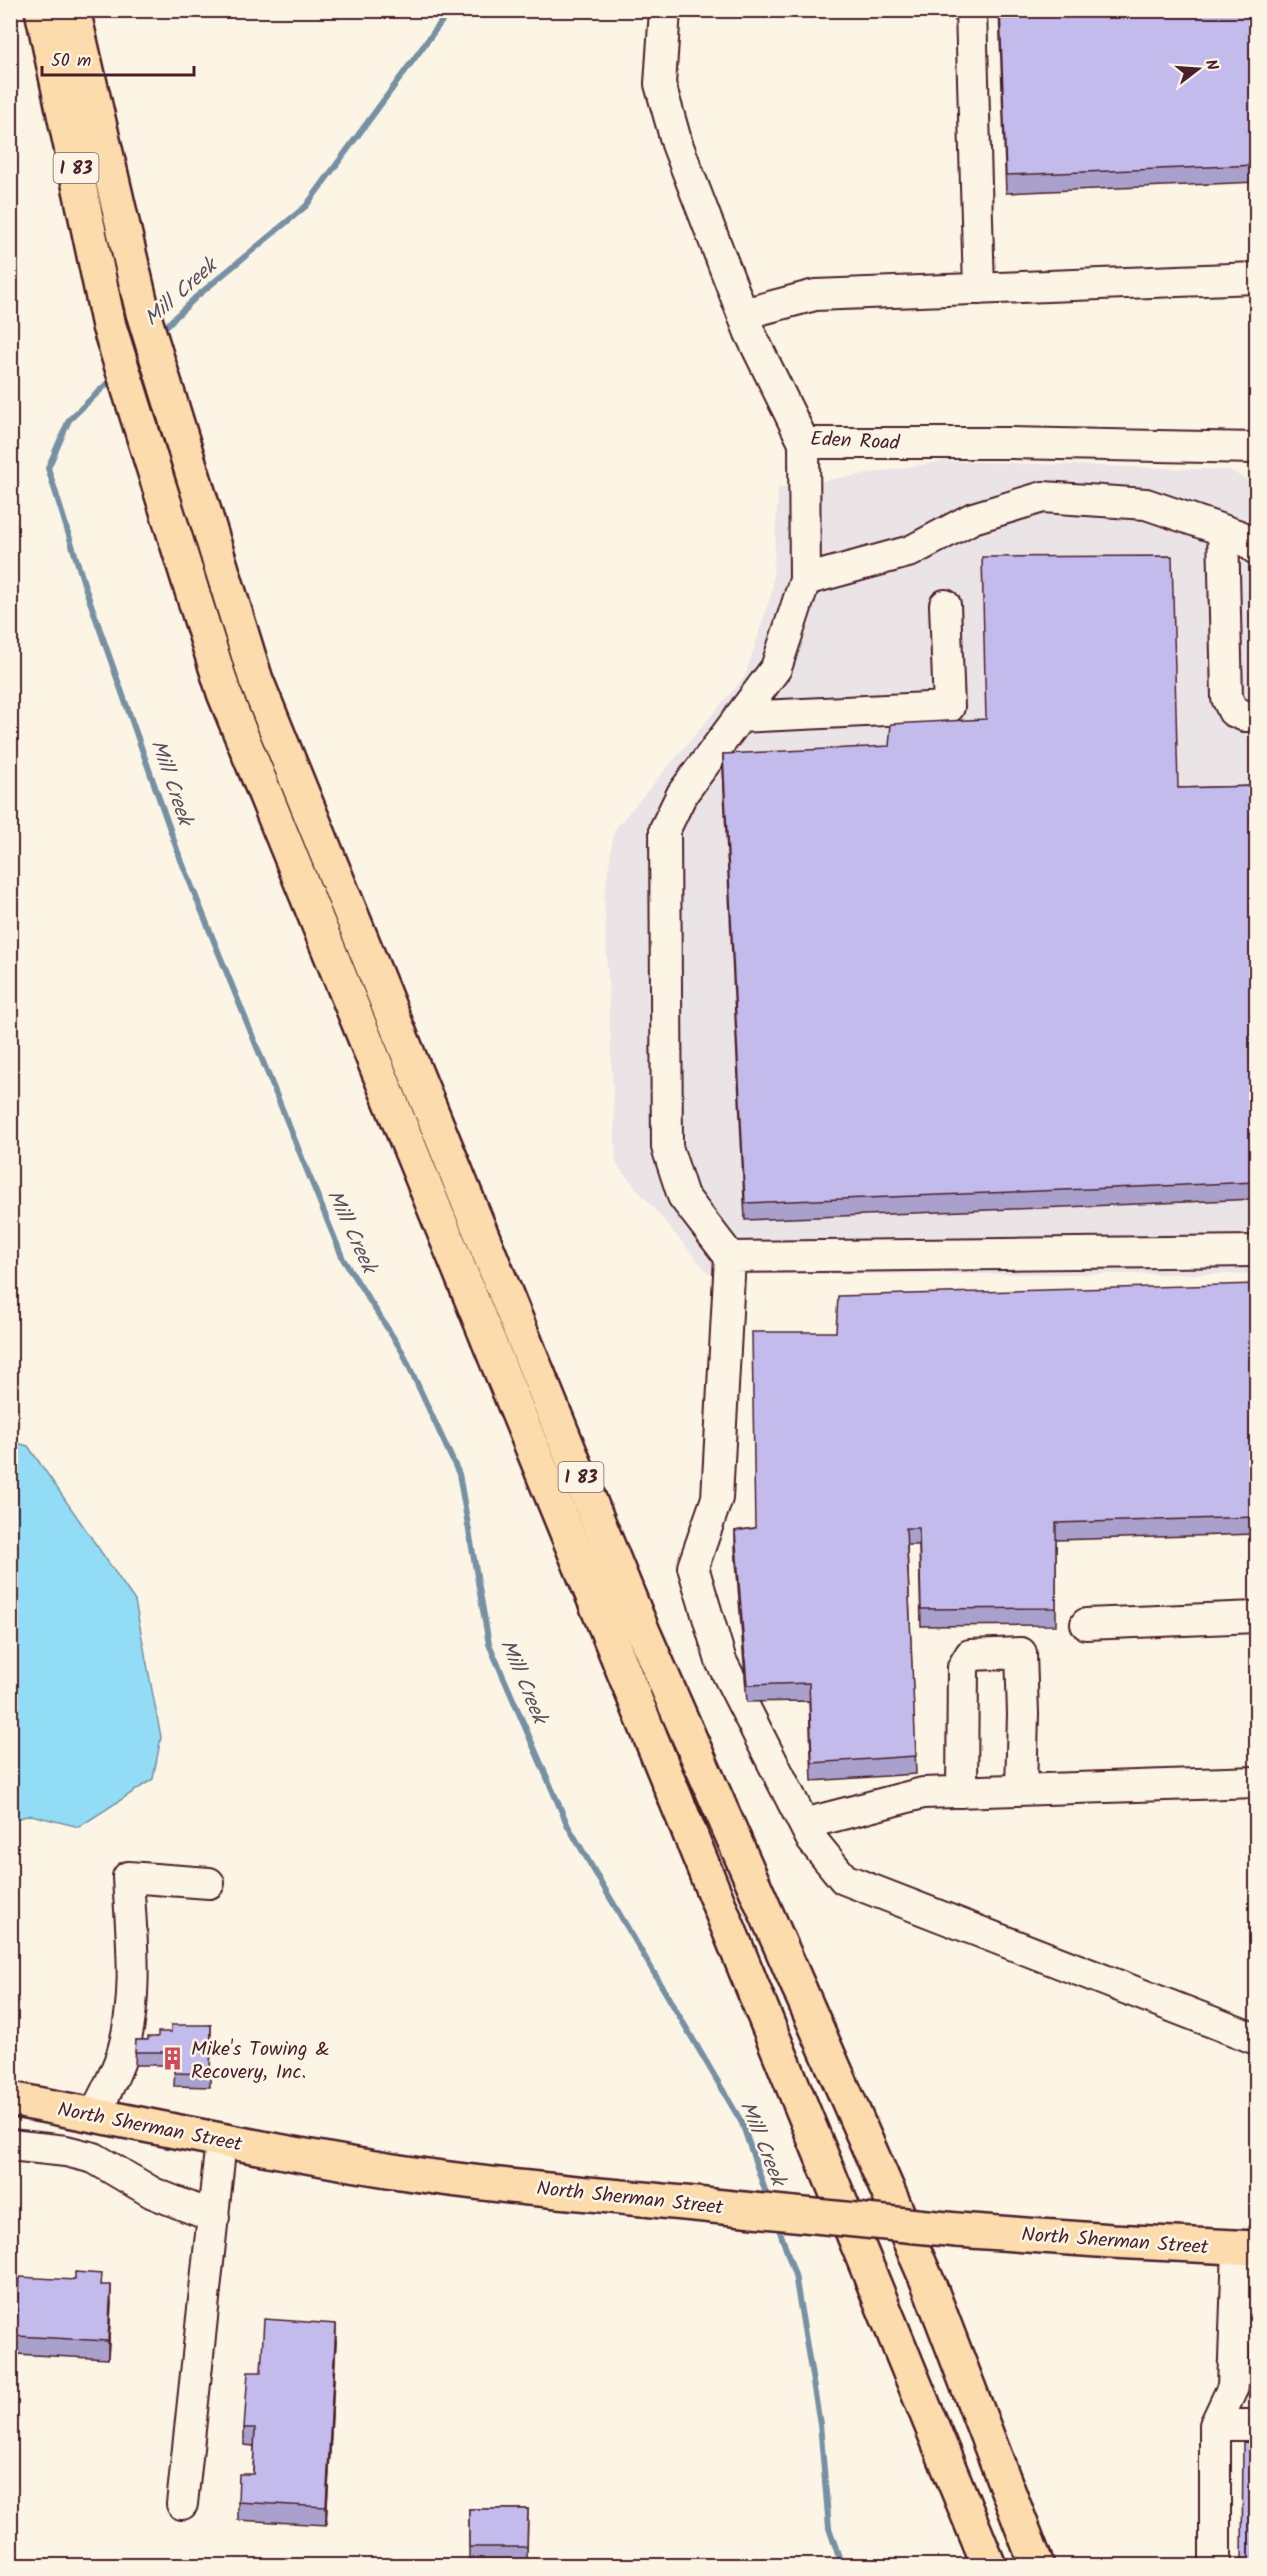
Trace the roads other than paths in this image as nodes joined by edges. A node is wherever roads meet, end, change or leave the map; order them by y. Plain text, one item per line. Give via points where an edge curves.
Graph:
1 (42, 10) edge
2 (73, 10) edge
3 (665, 10) edge
4 (971, 10) edge
5 (1257, 278) edge
6 (979, 289) junction
7 (743, 314) junction
8 (804, 442) junction
9 (1257, 448) edge
10 (1223, 530) junction
11 (1257, 549) edge
12 (805, 580) junction
13 (945, 605) dead end
14 (1257, 716) edge
15 (739, 717) junction
16 (1257, 1251) edge
17 (730, 1257) junction
18 (1257, 1617) edge
19 (1086, 1624) dead end
20 (1257, 1782) edge
21 (1021, 1790) junction
22 (962, 1792) junction
23 (804, 1824) junction
24 (209, 1883) dead end
25 (1257, 2039) edge
26 (10, 2099) edge
27 (95, 2115) junction
28 (221, 2141) junction
29 (10, 2145) edge
30 (214, 2217) junction
31 (1247, 2248) edge
32 (1215, 2425) junction
33 (1257, 2425) edge
34 (182, 2504) dead end
35 (989, 2565) edge
36 (1037, 2565) edge
37 (1215, 2565) edge

1 - 35 main road, I 83 via 109,326 224,693
2 - 36 main road, I 83 via 143,313 256,680 641,1627 929,2285
3 - 7 street, Eden Road via 660,84 677,144
4 - 6 street
5 - 6 street
6 - 7 street via 815,295
7 - 8 street, Eden Road
8 - 9 street, Eden Road
8 - 12 street
10 - 11 street via 1240,536
10 - 12 street via 1146,504 1043,497 973,518 911,551
10 - 14 street via 1227,698 1233,711
12 - 15 street via 776,668
13 - 15 street via 949,707
15 - 17 street via 682,794 665,829 667,1147 683,1196
16 - 17 street
17 - 23 street via 717,1498 693,1567 721,1661
18 - 19 street
20 - 21 street
21 - 22 street
21 - 22 street via 1021,1653 970,1655 963,1667
22 - 23 street via 923,1793
23 - 25 street via 844,1879
24 - 27 street via 128,1877 132,2006 123,2052
26 - 27 main road, North Sherman Street
27 - 28 main road, North Sherman Street
28 - 30 street
28 - 31 main road, North Sherman Street, bridge via 402,2172 713,2205 957,2229
29 - 30 street via 94,2158 153,2193
30 - 34 street
31 - 32 street via 1233,2387
32 - 33 street
32 - 37 street

